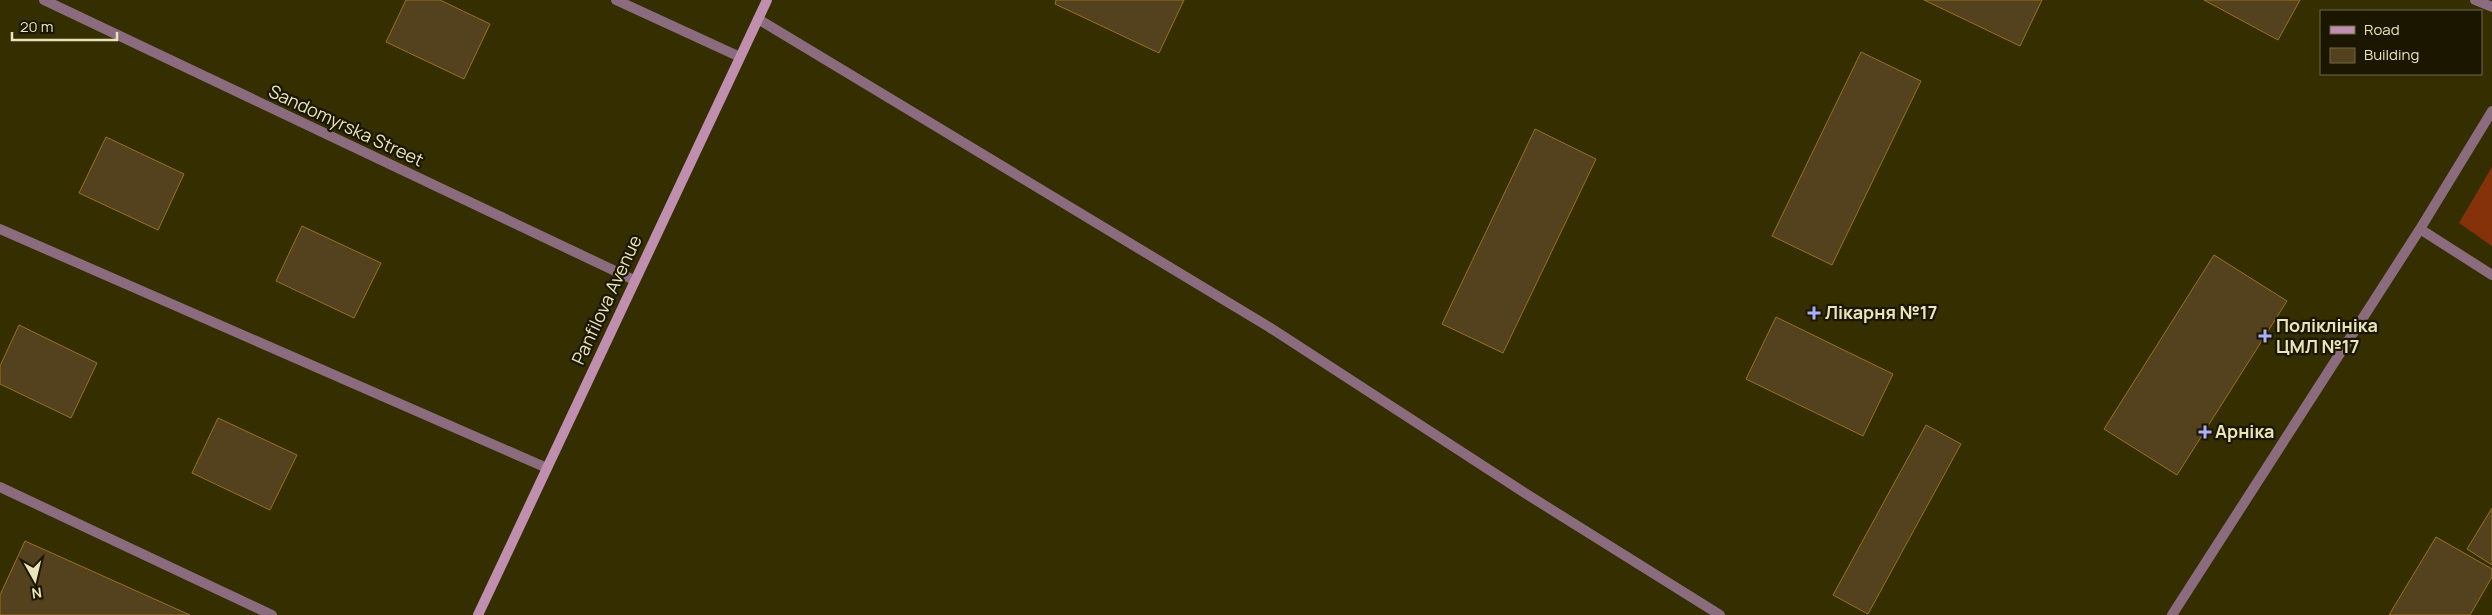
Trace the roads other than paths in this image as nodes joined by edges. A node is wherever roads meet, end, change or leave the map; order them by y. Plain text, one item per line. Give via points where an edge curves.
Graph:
1 (44, 0) edge
2 (616, 0) edge
3 (767, 0) edge
4 (2475, 0) edge
5 (2492, 7) edge
6 (758, 19) junction
7 (740, 57) junction
8 (2492, 111) edge
9 (0, 228) edge
10 (2420, 229) junction
11 (2492, 274) edge
12 (634, 280) junction
13 (547, 468) junction
14 (0, 488) edge
15 (272, 615) edge
16 (478, 615) edge
17 (1720, 615) edge
18 (2172, 615) edge

1 - 12 street, Sandomyrska Street
2 - 7 street
3 - 6 street, Panfilova Avenue
4 - 5 street
6 - 7 street, Panfilova Avenue
6 - 17 street via 1269,327
7 - 12 street, Panfilova Avenue
8 - 10 street
9 - 13 street
10 - 11 street
10 - 18 street
12 - 13 street, Panfilova Avenue
13 - 16 street, Panfilova Avenue
14 - 15 street

